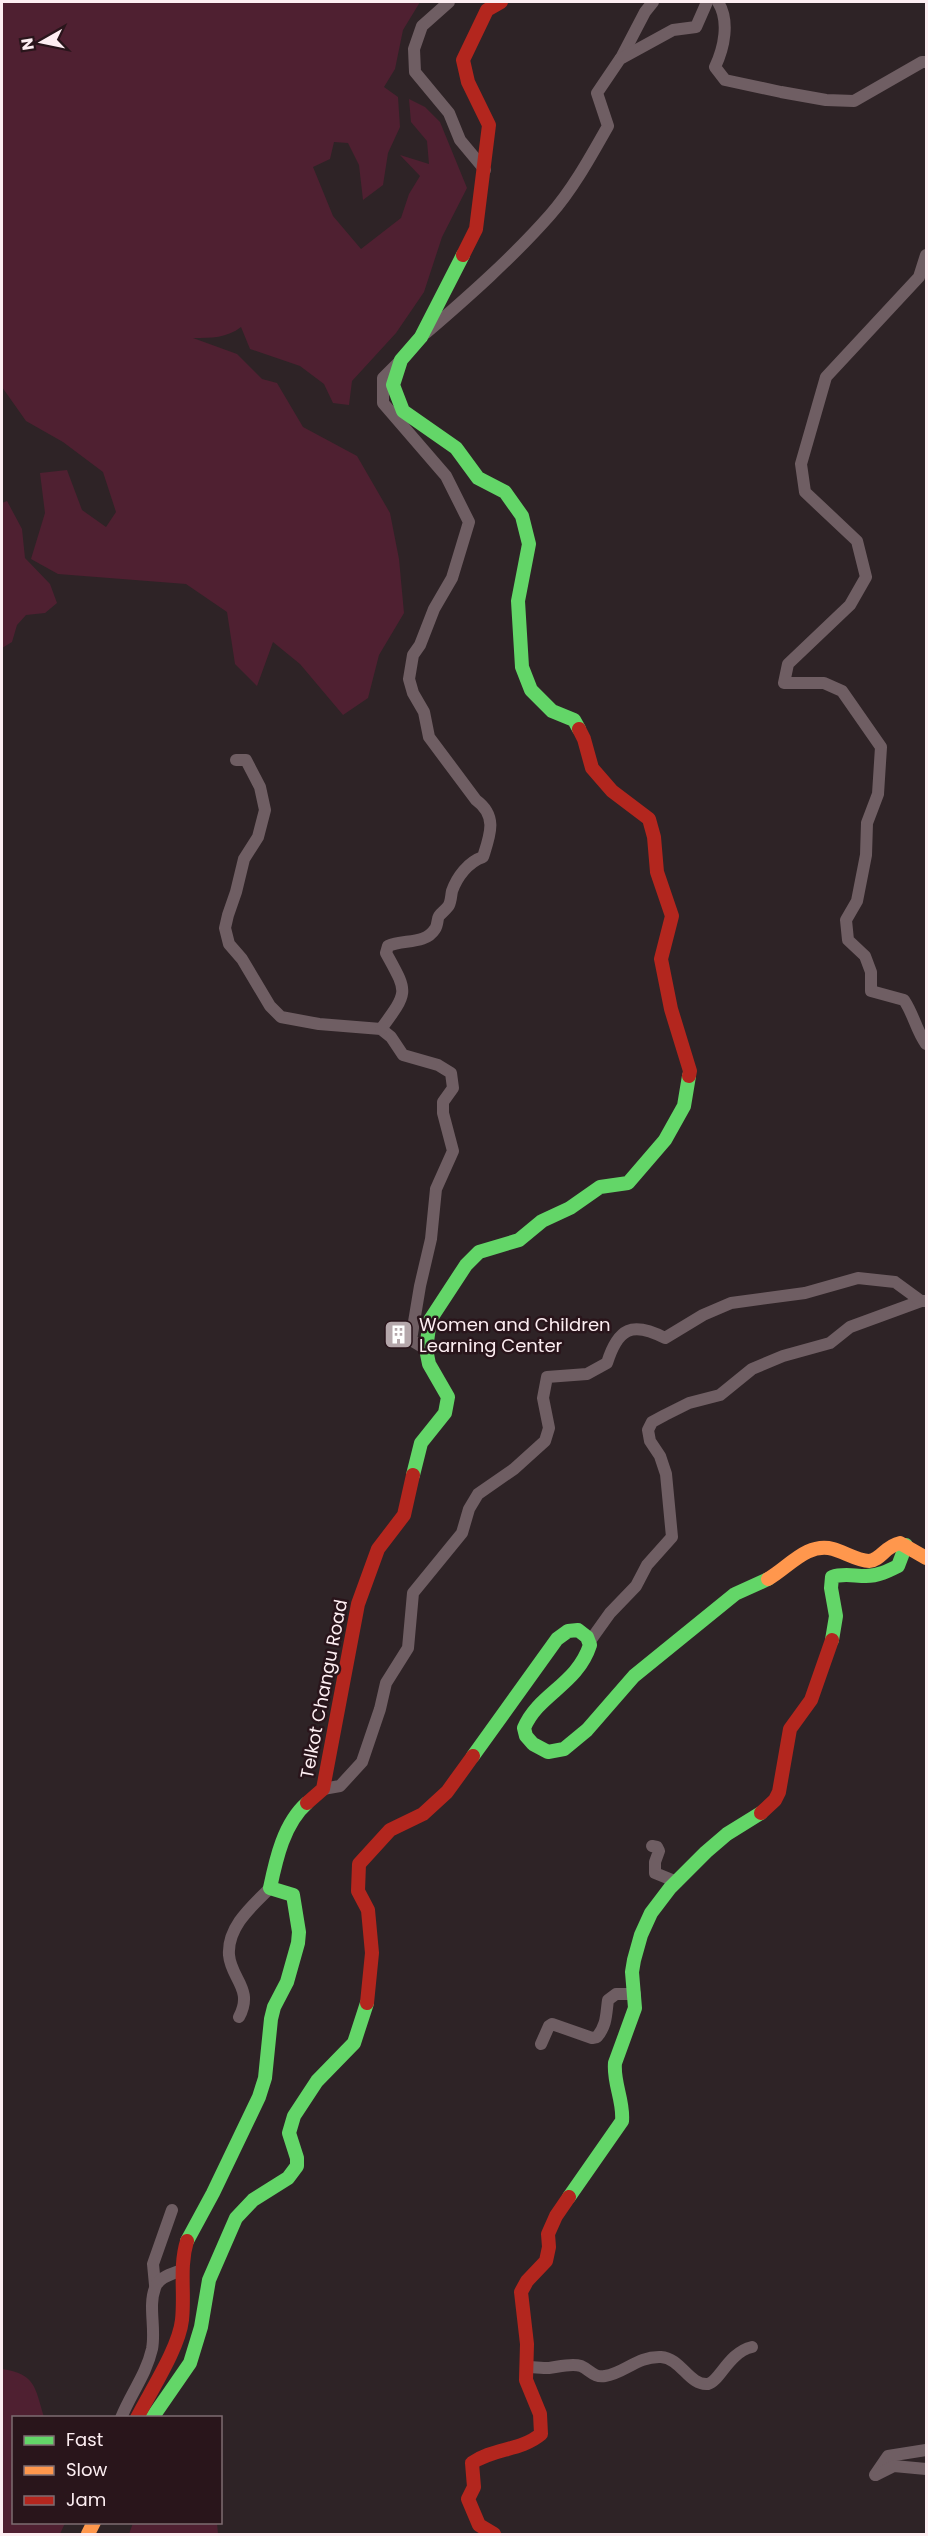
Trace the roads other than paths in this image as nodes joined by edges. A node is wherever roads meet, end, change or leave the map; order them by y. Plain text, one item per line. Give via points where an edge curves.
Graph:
1 (449, 2) edge
2 (501, 2) edge
3 (653, 2) edge
4 (708, 2) edge
5 (718, 2) edge
6 (620, 59) junction
7 (927, 62) edge
8 (485, 170) junction
9 (927, 255) edge
10 (421, 338) junction
11 (402, 360) junction
12 (236, 760) dead end
13 (381, 1029) junction
14 (927, 1044) edge
15 (924, 1301) edge
16 (426, 1349) junction
17 (906, 1545) junction
18 (927, 1558) edge
19 (590, 1641) junction
20 (323, 1789) junction
21 (652, 1846) dead end
22 (677, 1882) junction
23 (270, 1888) junction
24 (635, 1994) junction
25 (239, 2017) dead end
26 (541, 2044) dead end
27 (172, 2210) dead end
28 (182, 2270) junction
29 (155, 2285) junction
30 (752, 2347) dead end
31 (526, 2367) junction
32 (122, 2416) edge
33 (138, 2416) edge
34 (153, 2416) edge
35 (927, 2450) edge
36 (927, 2469) edge
37 (494, 2535) edge

1 - 8 street via 422,26 414,49 415,72 449,113 460,140
2 - 8 street, Telkot Changu Road via 488,10 463,60 468,82 489,124
3 - 6 street
4 - 6 street via 696,27 673,30
5 - 7 street via 723,10 724,48 715,67 725,80 781,93 854,101
6 - 10 street via 597,93 608,126 552,214 485,282
8 - 10 street, Telkot Changu Road via 476,229
9 - 14 street via 919,278 825,377 801,464 805,492 857,541 866,577 850,605 788,664 784,683 824,683 842,691 881,747 878,794 867,823 866,855 857,901 846,920 848,940 865,956 871,972 871,991 904,1000
10 - 11 street, Telkot Changu Road
11 - 13 street via 383,378 383,403 446,476 469,522 452,578 413,655 409,679 424,712 429,737 476,800 485,806 490,829 483,857 471,861 462,874 448,906 438,916 436,928 418,940 388,946 386,953 402,982 403,994
11 - 16 street, Telkot Changu Road via 393,386 403,411 456,448 478,478 505,492 522,516 530,544 518,601 522,667 531,690 552,711 574,720 592,768 612,791 649,819 657,872 672,916 661,959 690,1071 684,1106 665,1140 628,1183 600,1187 542,1221 519,1240 479,1252 430,1320
12 - 13 street via 246,760 260,787 265,810 258,837 244,859 228,915 225,928 229,944 281,1017
13 - 16 street via 404,1054 451,1073 453,1088 443,1102 443,1113 453,1151 436,1189 431,1239 411,1340
15 - 19 street via 850,1327 830,1343 752,1369 720,1395 689,1403 652,1422 648,1430 666,1474 672,1537
15 - 20 street via 895,1282 858,1278 805,1293 731,1303 665,1338 646,1329 626,1331 613,1342 607,1363 587,1374 547,1377 543,1398 549,1428 545,1441 478,1494 462,1533 413,1593 408,1648 386,1683 362,1762 340,1786
16 - 20 street, Telkot Changu Road via 429,1364 448,1397 445,1413 421,1443 404,1515 378,1549 358,1604
17 - 18 street
17 - 19 street via 890,1545 878,1558 868,1561 830,1548 808,1550 771,1577 735,1594 664,1650 564,1749 548,1752 538,1748 526,1734 525,1720 577,1671
17 - 22 street via 898,1566 882,1574 832,1577 836,1621 830,1646 811,1701 790,1728 775,1800 721,1839
19 - 34 street via 578,1630 568,1631 557,1639 447,1792 423,1814 390,1830 364,1857 357,1872 358,1891 368,1910 372,1953 368,1998 359,2032 354,2043 317,2081 294,2116 289,2133 297,2166 288,2178 254,2199 236,2218 209,2280 190,2363
20 - 23 street, Telkot Changu Road via 294,1814
21 - 22 street via 659,1851 655,1873
22 - 24 street via 645,1923 632,1972
23 - 25 street via 247,1910 229,1943 229,1957 244,1990 244,2008
23 - 28 street via 293,1895 298,1943 288,1982 273,2013 259,2097 188,2237
24 - 26 street via 616,1994 608,2000 607,2017 597,2037 552,2024
24 - 31 street via 636,2007 621,2040 614,2071 622,2121 556,2216 548,2234 546,2261 526,2281 521,2292
27 - 29 street via 153,2264
28 - 29 street
28 - 33 street via 182,2321 177,2340
29 - 32 street via 155,2324 148,2365
30 - 31 street via 734,2356 709,2384 697,2382 673,2360 662,2357 648,2358 606,2376 575,2366
31 - 37 street via 526,2380 540,2414 540,2434 530,2442 482,2455 472,2463 474,2487 468,2499 479,2525
35 - 36 street via 888,2456 875,2475 894,2466

